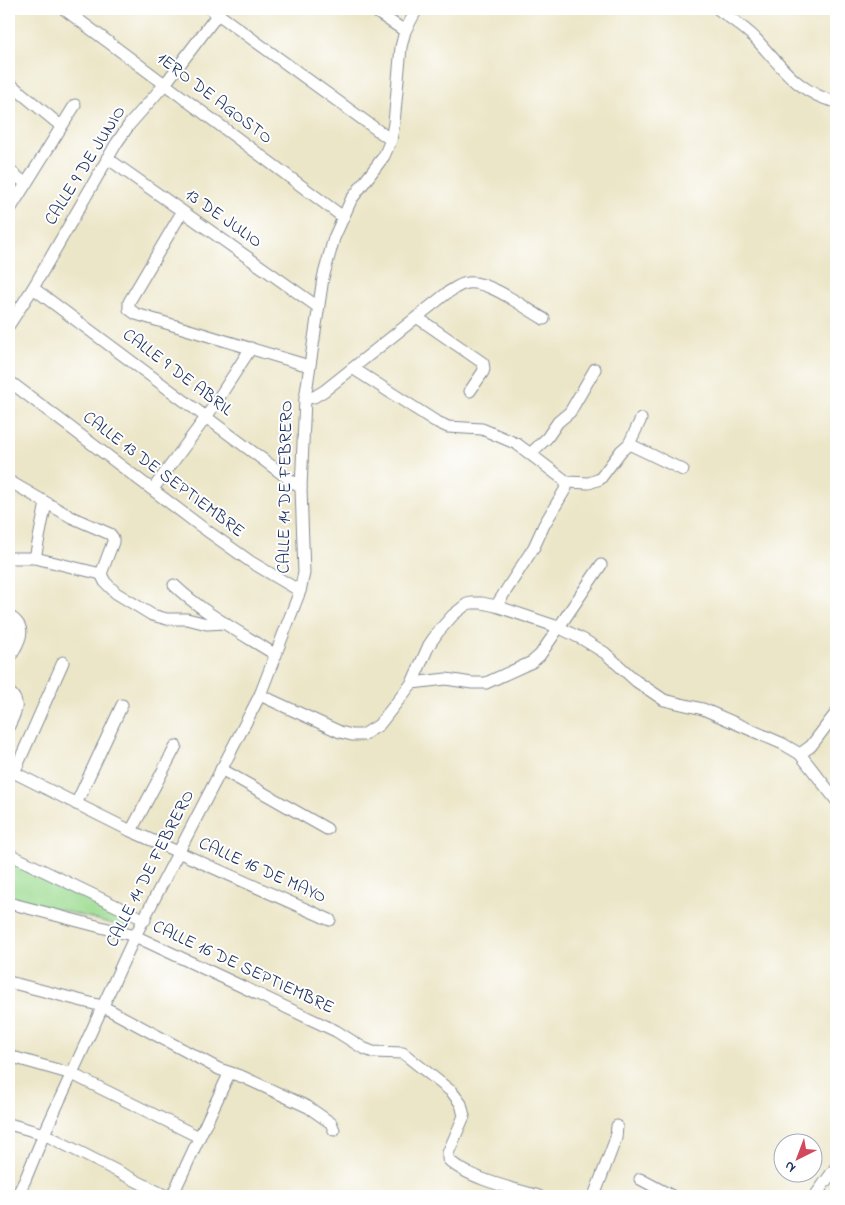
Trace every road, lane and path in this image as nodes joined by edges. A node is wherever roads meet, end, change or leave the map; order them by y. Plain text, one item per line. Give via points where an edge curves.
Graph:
1 (64, 9) edge
2 (372, 9) edge
3 (417, 9) edge
4 (718, 9) edge
5 (216, 11) edge
6 (405, 31) junction
7 (9, 83) edge
8 (165, 84) junction
9 (836, 102) edge
10 (75, 105) dead end
11 (61, 126) junction
12 (391, 140) junction
13 (107, 158) junction
14 (9, 170) edge
15 (26, 183) junction
16 (9, 211) edge
17 (182, 212) junction
18 (343, 217) junction
19 (33, 288) junction
20 (318, 307) junction
21 (418, 318) junction
22 (544, 319) dead end
23 (9, 325) edge
24 (252, 348) junction
25 (309, 366) junction
26 (354, 369) junction
27 (595, 369) dead end
28 (9, 381) edge
29 (470, 391) dead end
30 (305, 399) junction
31 (207, 416) junction
32 (640, 419) dead end
33 (628, 444) junction
34 (531, 453) junction
35 (683, 470) dead end
36 (9, 481) edge
37 (567, 482) junction
38 (300, 488) junction
39 (153, 489) junction
40 (46, 503) junction
41 (9, 558) edge
42 (35, 558) junction
43 (601, 565) dead end
44 (100, 574) junction
45 (174, 585) dead end
46 (300, 591) junction
47 (496, 606) junction
48 (13, 619) edge
49 (225, 623) junction
50 (558, 627) junction
51 (276, 655) junction
52 (9, 660) edge
53 (64, 662) dead end
54 (412, 683) junction
55 (9, 692) edge
56 (260, 695) junction
57 (122, 704) dead end
58 (836, 713) edge
59 (9, 726) edge
60 (176, 746) dead end
61 (800, 754) junction
62 (221, 769) junction
63 (12, 771) edge
64 (836, 800) edge
65 (76, 804) junction
66 (327, 829) dead end
67 (131, 831) junction
68 (180, 853) junction
69 (9, 854) edge
70 (9, 903) edge
71 (145, 920) junction
72 (330, 920) dead end
73 (135, 936) junction
74 (9, 982) edge
75 (102, 1006) junction
76 (9, 1056) edge
77 (72, 1074) junction
78 (229, 1074) junction
79 (9, 1124) edge
80 (617, 1126) dead end
81 (334, 1130) dead end
82 (44, 1134) junction
83 (199, 1137) junction
84 (836, 1167) edge
85 (640, 1179) dead end
86 (17, 1196) edge
87 (166, 1196) edge
88 (172, 1196) edge
89 (539, 1196) edge
90 (594, 1196) edge
91 (672, 1196) edge
92 (815, 1196) edge

1 - 8 street, 1ERO DE AGOSTO
2 - 6 street
3 - 6 street, CALLE 14 DE FEBRERO
4 - 9 street via 754,38 799,85 819,97
5 - 8 street, CALLE 9 DE JUNIO
5 - 12 street
6 - 12 street, CALLE 14 DE FEBRERO
7 - 11 street
8 - 13 street, CALLE 9 DE JUNIO via 129,125
8 - 18 street, 1ERO DE AGOSTO
10 - 11 street
11 - 15 street
12 - 18 street, CALLE 14 DE FEBRERO via 384,156 351,200
13 - 17 street, 13 DE JULIO
13 - 19 street, CALLE 9 DE JUNIO
14 - 15 street
15 - 16 street
17 - 20 street, 13 DE JULIO
17 - 24 street via 129,302 129,309 136,314
18 - 20 street, CALLE 14 DE FEBRERO via 334,238
19 - 23 street, CALLE 9 DE JUNIO
19 - 31 street, CALLE 9 DE ABRIL
20 - 25 street, CALLE 14 DE FEBRERO
21 - 22 street via 458,286 478,282
21 - 26 street
21 - 29 street via 483,363 483,372
24 - 25 street
24 - 31 street
25 - 30 street, CALLE 14 DE FEBRERO
26 - 30 street via 324,391
26 - 34 street via 435,421 448,427 482,429
27 - 34 street via 570,412
28 - 39 street, CALLE 13 DE SEPTIEMBRE
30 - 38 street, CALLE 14 DE FEBRERO
31 - 38 street, CALLE 9 DE ABRIL
31 - 39 street
32 - 33 street
33 - 35 street
33 - 37 street via 600,478 589,483
34 - 37 street
36 - 40 street
37 - 47 street via 534,547
38 - 46 street, CALLE 14 DE FEBRERO via 304,573
39 - 46 street, CALLE 13 DE SEPTIEMBRE via 251,562
40 - 42 street
40 - 44 street via 110,534 113,538
41 - 42 street
42 - 44 street
43 - 50 street
44 - 49 street via 116,593 152,615 207,624
45 - 49 street
46 - 51 street, CALLE 14 DE FEBRERO
47 - 50 street
47 - 54 street via 472,602 453,615 433,638
48 - 52 street via 22,634
49 - 51 street
50 - 54 street via 532,662 486,683 446,679
50 - 61 street via 605,653 636,681 664,700 703,709
51 - 56 street, CALLE 14 DE FEBRERO
53 - 63 street
54 - 56 street via 379,725 363,735 340,732
55 - 59 street via 17,703
56 - 62 street, CALLE 14 DE FEBRERO
57 - 65 street
58 - 61 street via 811,746
60 - 67 street
61 - 64 street
62 - 66 street
62 - 68 street, CALLE 14 DE FEBRERO
63 - 65 street, CALLE 16 DE MAYO
65 - 67 street, CALLE 16 DE MAYO
67 - 68 street, CALLE 16 DE MAYO
68 - 71 street, CALLE 14 DE FEBRERO
68 - 72 street, CALLE 16 DE MAYO
69 - 71 street
70 - 73 street, CALLE 16 DE SEPTIEMBRE
71 - 73 street, CALLE 14 DE FEBRERO
73 - 75 street, CALLE 14 DE FEBRERO
73 - 89 street, CALLE 16 DE SEPTIEMBRE via 336,1031 363,1048 373,1052 403,1053 452,1092 461,1104 464,1116 448,1159 472,1174
74 - 75 street
75 - 77 street, CALLE 14 DE FEBRERO
75 - 78 street
76 - 77 street
77 - 82 street, CALLE 14 DE FEBRERO
77 - 83 street
78 - 81 street via 243,1077 308,1107 331,1123
78 - 83 street
79 - 82 street
80 - 90 street via 616,1138
82 - 86 street, CALLE 14 DE FEBRERO
82 - 87 street
83 - 88 street
84 - 92 street
85 - 91 street

